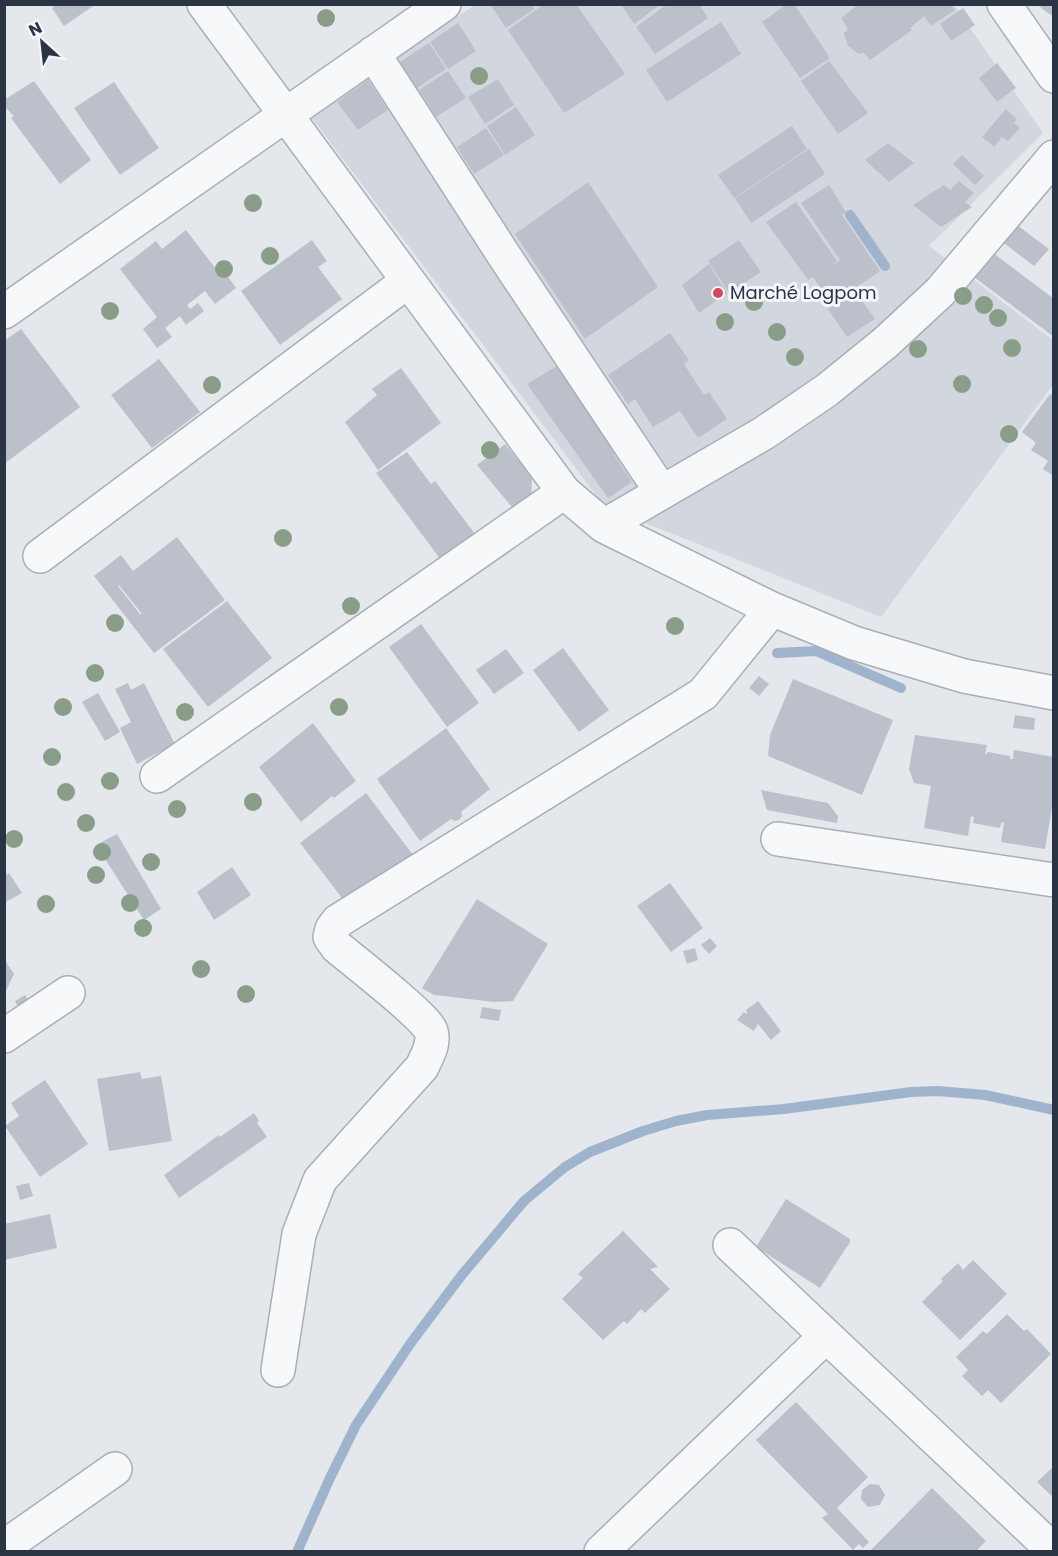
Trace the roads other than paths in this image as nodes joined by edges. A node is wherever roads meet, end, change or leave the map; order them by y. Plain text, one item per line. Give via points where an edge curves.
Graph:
1 (204, 4) edge
2 (444, 4) edge
3 (1004, 4) edge
4 (374, 53) junction
5 (1053, 76) edge
6 (285, 115) junction
7 (1053, 157) edge
8 (408, 281) junction
9 (4, 312) edge
10 (564, 492) junction
11 (661, 492) junction
12 (604, 525) junction
13 (39, 556) dead end
14 (772, 609) junction
15 (1053, 693) edge
16 (157, 776) dead end
17 (778, 839) dead end
18 (1053, 880) edge
19 (68, 993) dead end
20 (4, 1036) edge
21 (730, 1245) dead end
22 (826, 1336) junction
23 (278, 1370) dead end
24 (115, 1469) dead end
25 (4, 1547) edge
26 (601, 1551) edge
27 (1053, 1551) edge

1 - 6 street
2 - 4 street
3 - 5 street
4 - 6 street
4 - 11 street
6 - 8 street
6 - 9 street
7 - 11 street via 940,292 885,343 827,390 764,433
8 - 10 street
8 - 13 street
10 - 12 street
10 - 16 street
11 - 12 street
12 - 14 street
14 - 15 street via 854,643 964,676
14 - 23 street via 702,694 338,921 332,929 330,937 337,947 431,1030 432,1046 422,1067 320,1180 299,1234
17 - 18 street
19 - 20 street
21 - 22 street
22 - 26 street
22 - 27 street
24 - 25 street

